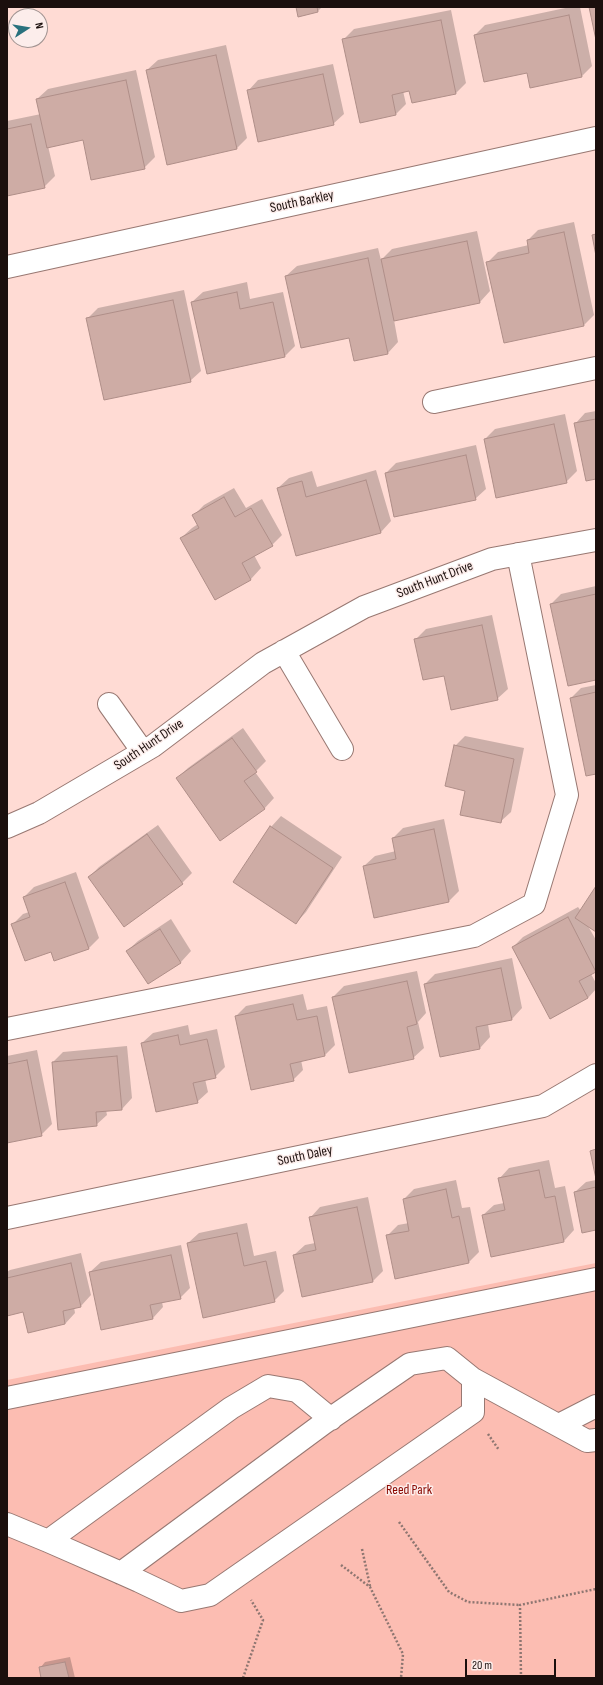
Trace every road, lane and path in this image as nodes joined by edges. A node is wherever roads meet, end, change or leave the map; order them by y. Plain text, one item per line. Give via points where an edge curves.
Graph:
1 (596, 138) edge
2 (7, 267) edge
3 (596, 368) edge
4 (434, 402) dead end
5 (596, 540) edge
6 (518, 554) junction
7 (284, 651) junction
8 (109, 704) dead end
9 (342, 749) dead end
10 (143, 752) junction
11 (7, 827) edge
12 (7, 1030) edge
13 (596, 1074) edge
14 (7, 1218) edge
15 (596, 1279) edge
16 (473, 1379) junction
17 (7, 1398) edge
18 (596, 1406) edge
19 (331, 1419) junction
20 (560, 1425) junction
21 (596, 1440) edge
22 (399, 1522) dead end
23 (7, 1524) edge
24 (48, 1541) junction
25 (362, 1549) dead end
26 (341, 1565) dead end
27 (121, 1573) junction
28 (370, 1587) junction
29 (596, 1589) edge
30 (250, 1600) dead end
31 (520, 1605) junction
32 (243, 1678) edge
33 (401, 1678) edge
34 (521, 1678) edge

1 - 2 street, South Barkley
3 - 4 street
5 - 6 street, South Hunt Drive
6 - 7 street, South Hunt Drive via 492,559 364,607
6 - 12 street via 567,795 534,904 474,936
7 - 9 street
7 - 10 street, South Hunt Drive
8 - 10 street
10 - 11 street, South Hunt Drive via 39,813
13 - 14 street, South Daley via 543,1106
15 - 17 street
16 - 19 street via 447,1358 410,1364
16 - 20 street
16 - 27 street via 473,1412 210,1595 181,1601
18 - 20 street
19 - 24 street via 297,1390 268,1386 231,1408
19 - 27 street
20 - 21 street via 587,1441
22 - 31 path via 449,1592 468,1602
23 - 24 street
24 - 27 street
25 - 28 path
26 - 28 path
28 - 33 path via 404,1654
29 - 31 path
30 - 32 path via 263,1620
31 - 34 path

